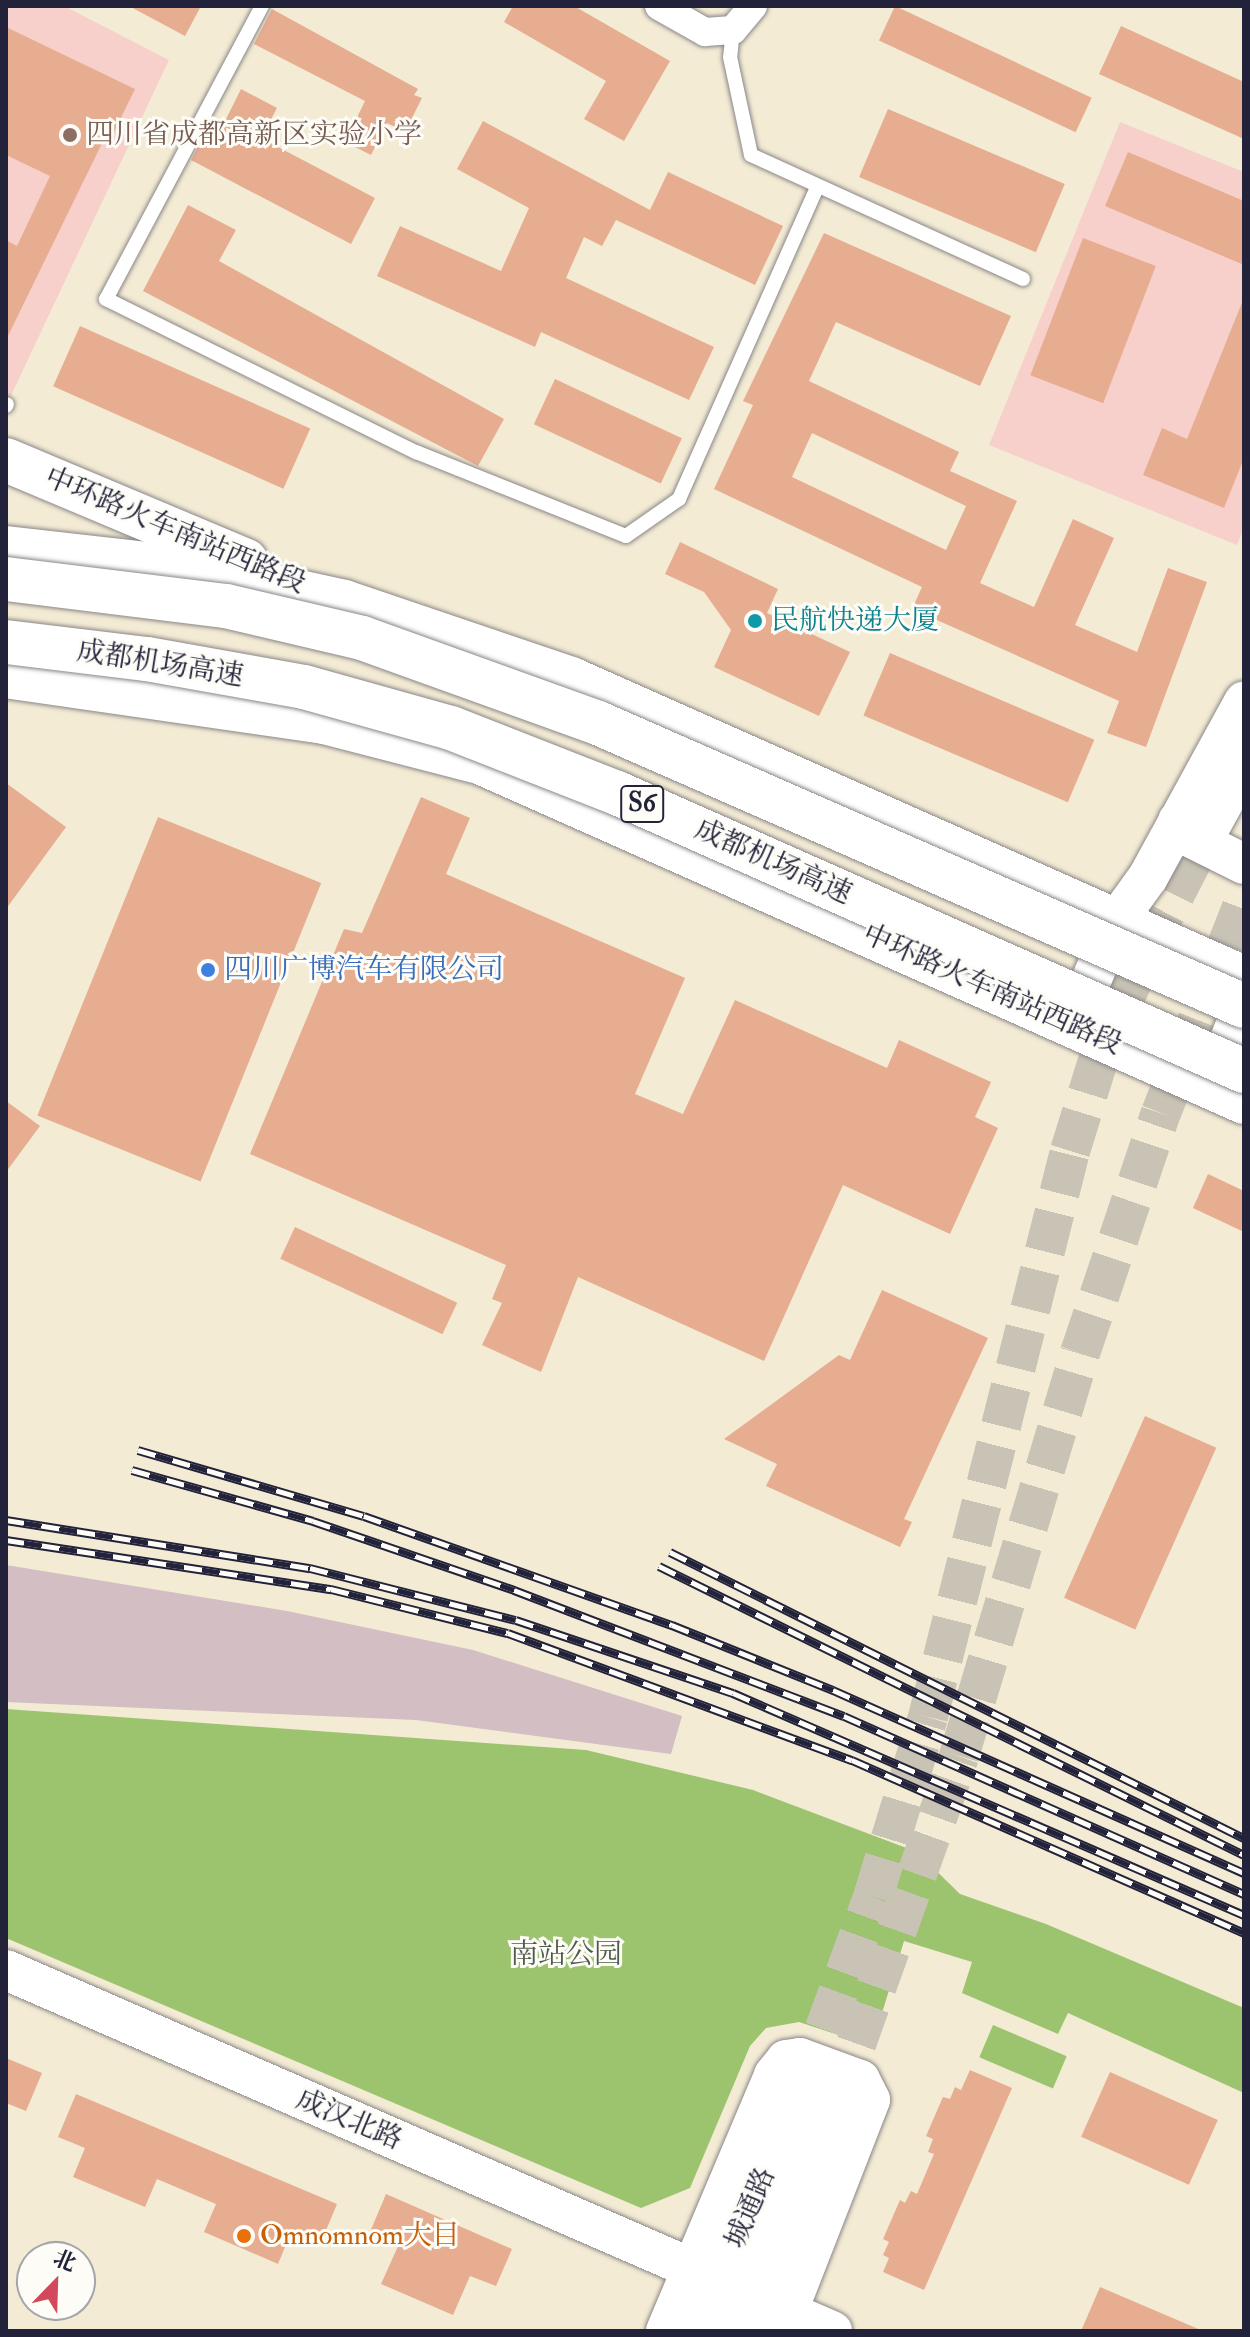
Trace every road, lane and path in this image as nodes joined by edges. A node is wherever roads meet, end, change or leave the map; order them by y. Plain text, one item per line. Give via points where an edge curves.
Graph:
1 (262, 6) edge
2 (659, 6) edge
3 (753, 6) edge
4 (733, 30) junction
5 (818, 186) junction
6 (1023, 279) dead end
7 (6, 460) edge
8 (6, 548) edge
9 (6, 579) edge
10 (344, 602) junction
11 (6, 642) edge
12 (6, 676) edge
13 (1244, 702) edge
14 (1244, 765) edge
15 (1193, 826) junction
16 (1244, 864) edge
17 (1117, 920) junction
18 (1244, 978) edge
19 (1244, 1005) edge
20 (1072, 1025) junction
21 (1233, 1087) edge
22 (6, 1970) edge
23 (693, 2269) junction
24 (784, 2321) edge
25 (666, 2331) edge
26 (699, 2331) edge
27 (738, 2331) edge
28 (832, 2331) edge

1 - 5 lane via 106,299 416,452 626,536 679,499
2 - 4 street via 705,32
3 - 4 street
4 - 5 lane via 730,57 751,155
5 - 6 lane
7 - 10 main road, 中环路火车南站西路段
8 - 10 main road, 中环路火车南站西路段 via 199,570
9 - 19 main road, 成都机场高速 / S6, bridge via 226,606 362,638 598,723
10 - 17 main road, 中环路火车南站西路段 via 571,679
11 - 21 main road, 成都机场高速 / S6, bridge via 147,659 304,687 451,728 617,793
12 - 20 main road, 中环路火车南站西路段 via 324,722 482,763
13 - 15 street
14 - 15 street
15 - 16 street via 1190,837
15 - 17 street
17 - 18 main road, 中环路火车南站西路段
17 - 20 street
19 - 21 street
20 - 21 main road, 中环路火车南站西路段
22 - 23 street, 成汉北路
23 - 24 street via 774,2075 786,2060 800,2058 860,2080 870,2100
23 - 25 street
24 - 28 street
26 - 27 street, 城通路 via 820,2093

